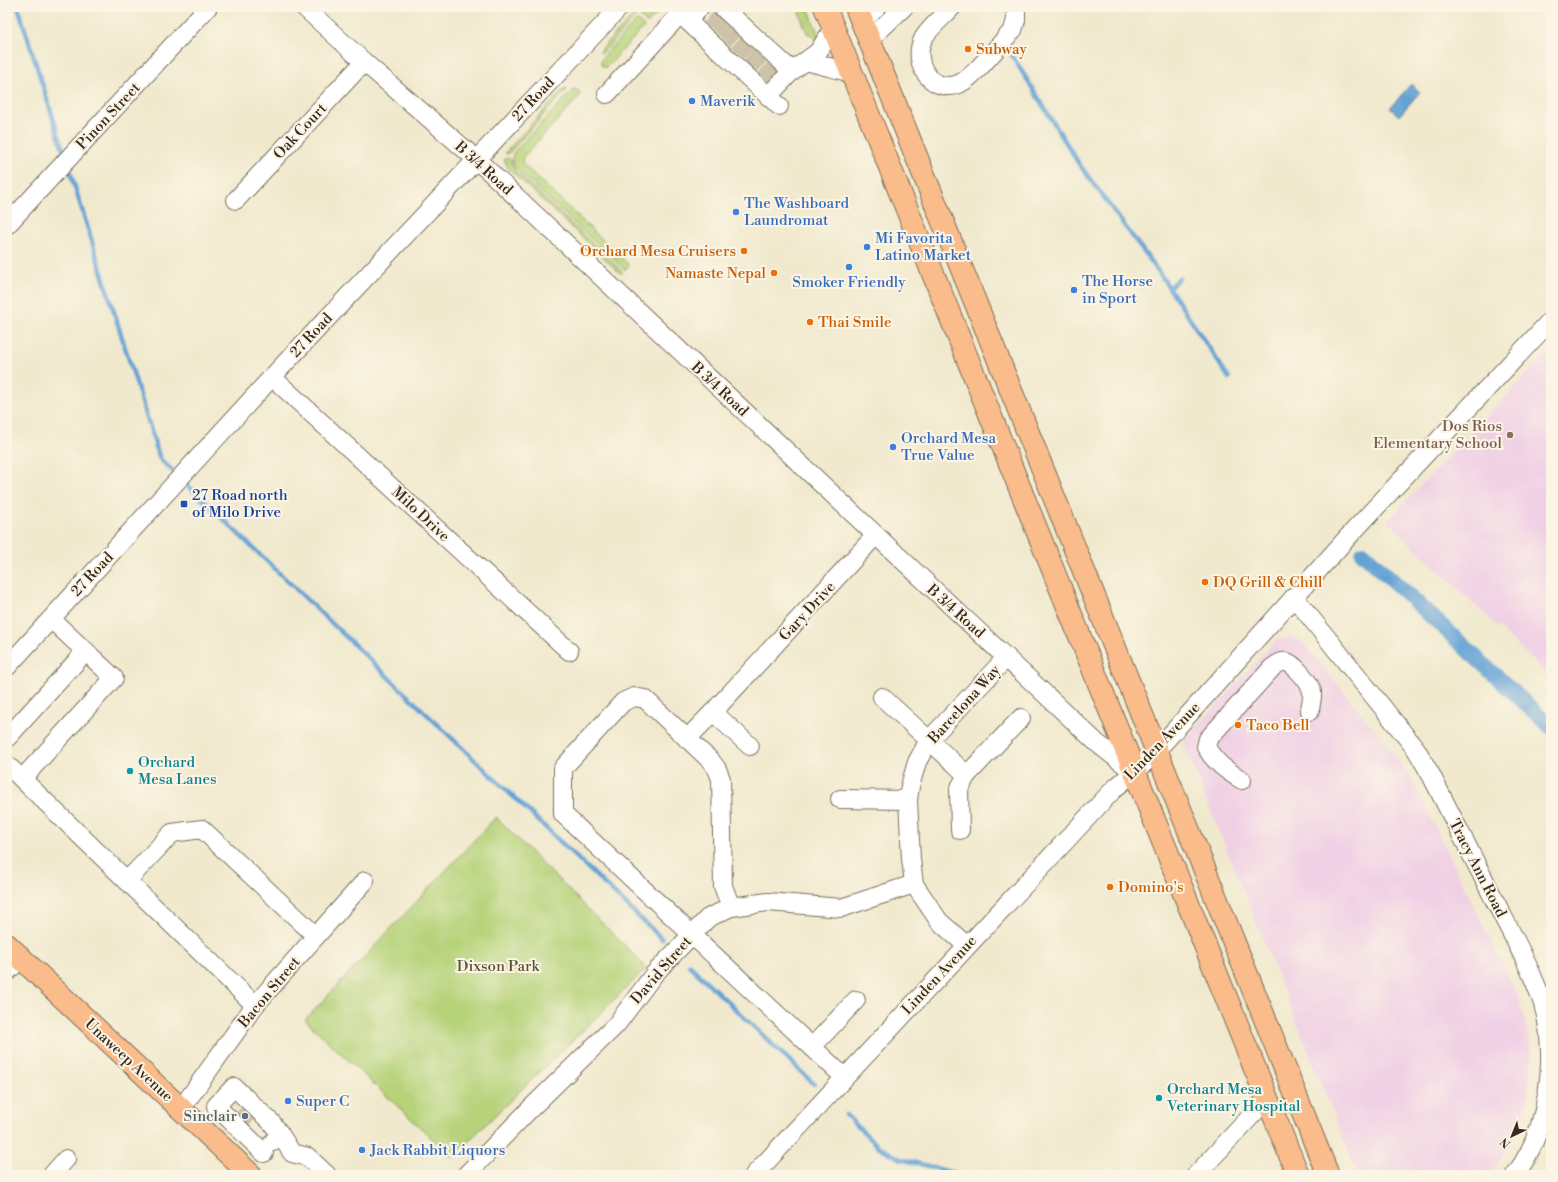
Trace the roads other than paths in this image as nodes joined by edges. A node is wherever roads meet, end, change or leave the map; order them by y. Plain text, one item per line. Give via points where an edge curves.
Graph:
1 (208, 7) edge
2 (304, 7) edge
3 (620, 7) edge
4 (700, 7) edge
5 (825, 7) edge
6 (877, 7) edge
7 (904, 7) edge
8 (952, 7) edge
9 (1014, 8) edge
10 (724, 11) edge
11 (688, 21) junction
12 (862, 23) edge
13 (834, 27) junction
14 (364, 62) junction
15 (789, 65) junction
16 (852, 74) junction
17 (607, 94) dead end
18 (476, 159) junction
19 (236, 200) dead end
20 (7, 226) edge
21 (1551, 320) edge
22 (272, 377) junction
23 (875, 536) junction
24 (1294, 597) junction
25 (52, 619) junction
26 (86, 651) junction
27 (570, 651) dead end
28 (1007, 657) junction
29 (7, 667) edge
30 (882, 697) dead end
31 (1310, 711) dead end
32 (713, 712) junction
33 (1021, 718) dead end
34 (7, 738) edge
35 (688, 739) junction
36 (929, 740) junction
37 (750, 746) dead end
38 (1157, 750) junction
39 (7, 765) edge
40 (1134, 773) junction
41 (967, 775) junction
42 (22, 779) junction
43 (1242, 780) dead end
44 (840, 799) dead end
45 (908, 800) junction
46 (960, 830) dead end
47 (127, 881) junction
48 (365, 881) dead end
49 (914, 884) junction
50 (731, 907) junction
51 (691, 935) junction
52 (316, 936) junction
53 (966, 946) junction
54 (12, 958) edge
55 (856, 1000) dead end
56 (255, 1005) junction
57 (812, 1048) junction
58 (212, 1066) junction
59 (844, 1078) junction
60 (234, 1087) junction
61 (1550, 1088) edge
62 (1267, 1099) junction
63 (181, 1109) junction
64 (245, 1116) junction
65 (280, 1134) junction
66 (264, 1153) junction
67 (66, 1159) dead end
68 (249, 1173) edge
69 (52, 1175) edge
70 (327, 1175) edge
71 (466, 1175) edge
72 (754, 1175) edge
73 (1196, 1175) edge
74 (1298, 1175) edge
75 (1328, 1175) edge
76 (1515, 1175) edge

1 - 20 street, Pinon Street
2 - 14 street, B 3/4 Road
3 - 18 street, 27 Road
4 - 11 street
5 - 13 main road
6 - 12 street
7 - 12 street
8 - 9 street via 924,37 920,47 919,59 924,72 930,80 943,85 955,85 968,78 1013,30 1016,20
10 - 15 street via 765,50
11 - 15 street via 707,32 748,70 767,92
11 - 17 street via 680,14
12 - 38 main road
13 - 15 street via 818,52
13 - 16 main road
14 - 18 street, B 3/4 Road
14 - 19 street, Oak Court
15 - 16 street
16 - 40 main road
18 - 22 street, 27 Road
18 - 23 street, B 3/4 Road
21 - 24 street, Linden Avenue
22 - 25 street, 27 Road
22 - 27 street, Milo Drive
23 - 28 street, B 3/4 Road
23 - 32 street, Gary Drive
24 - 38 street, Linden Avenue
24 - 61 street, Tracy Ann Road via 1416,749 1431,775 1515,942 1543,1004 1548,1032
25 - 26 street
25 - 29 street, 27 Road
26 - 34 street
26 - 42 street via 114,678
28 - 36 street, Barcelona Way
28 - 40 street, B 3/4 Road via 1097,743
30 - 36 street
31 - 43 street via 1313,693 1308,683 1291,664 1279,663 1272,668 1208,738 1206,747 1212,758
32 - 35 street, Gary Drive
32 - 37 street
33 - 41 street
35 - 50 street via 711,761 721,779 723,886
35 - 51 street via 645,699 634,697 623,702 562,768 564,814
36 - 41 street
36 - 45 street, Barcelona Way via 917,762
38 - 40 street, Linden Avenue
38 - 75 main road
39 - 42 street
40 - 53 street, Linden Avenue via 1114,789
40 - 62 main road
41 - 46 street via 959,789
42 - 47 street
44 - 45 street
45 - 49 street, Barcelona Way
47 - 52 street via 172,833 202,829
47 - 56 street
48 - 52 street, Bacon Street
49 - 50 street, David Street via 841,908 768,902
49 - 53 street, Barcelona Way via 939,921
50 - 51 street, David Street via 708,918
51 - 57 street
51 - 71 street, David Street via 655,974 616,1025
52 - 56 street, Bacon Street
53 - 59 street, Linden Avenue
54 - 63 main road, Unaweep Avenue
55 - 57 street
56 - 58 street, Bacon Street
57 - 59 street
58 - 60 street
58 - 63 street, Bacon Street
59 - 72 street, Linden Avenue
60 - 64 street
60 - 64 street via 216,1106
61 - 76 street, Tracy Ann Road via 1537,1133
62 - 73 street
62 - 74 main road
63 - 68 main road, Unaweep Avenue
64 - 65 street via 272,1123
64 - 66 street
65 - 66 street
65 - 70 street via 292,1153 308,1158
66 - 68 street
67 - 69 street

